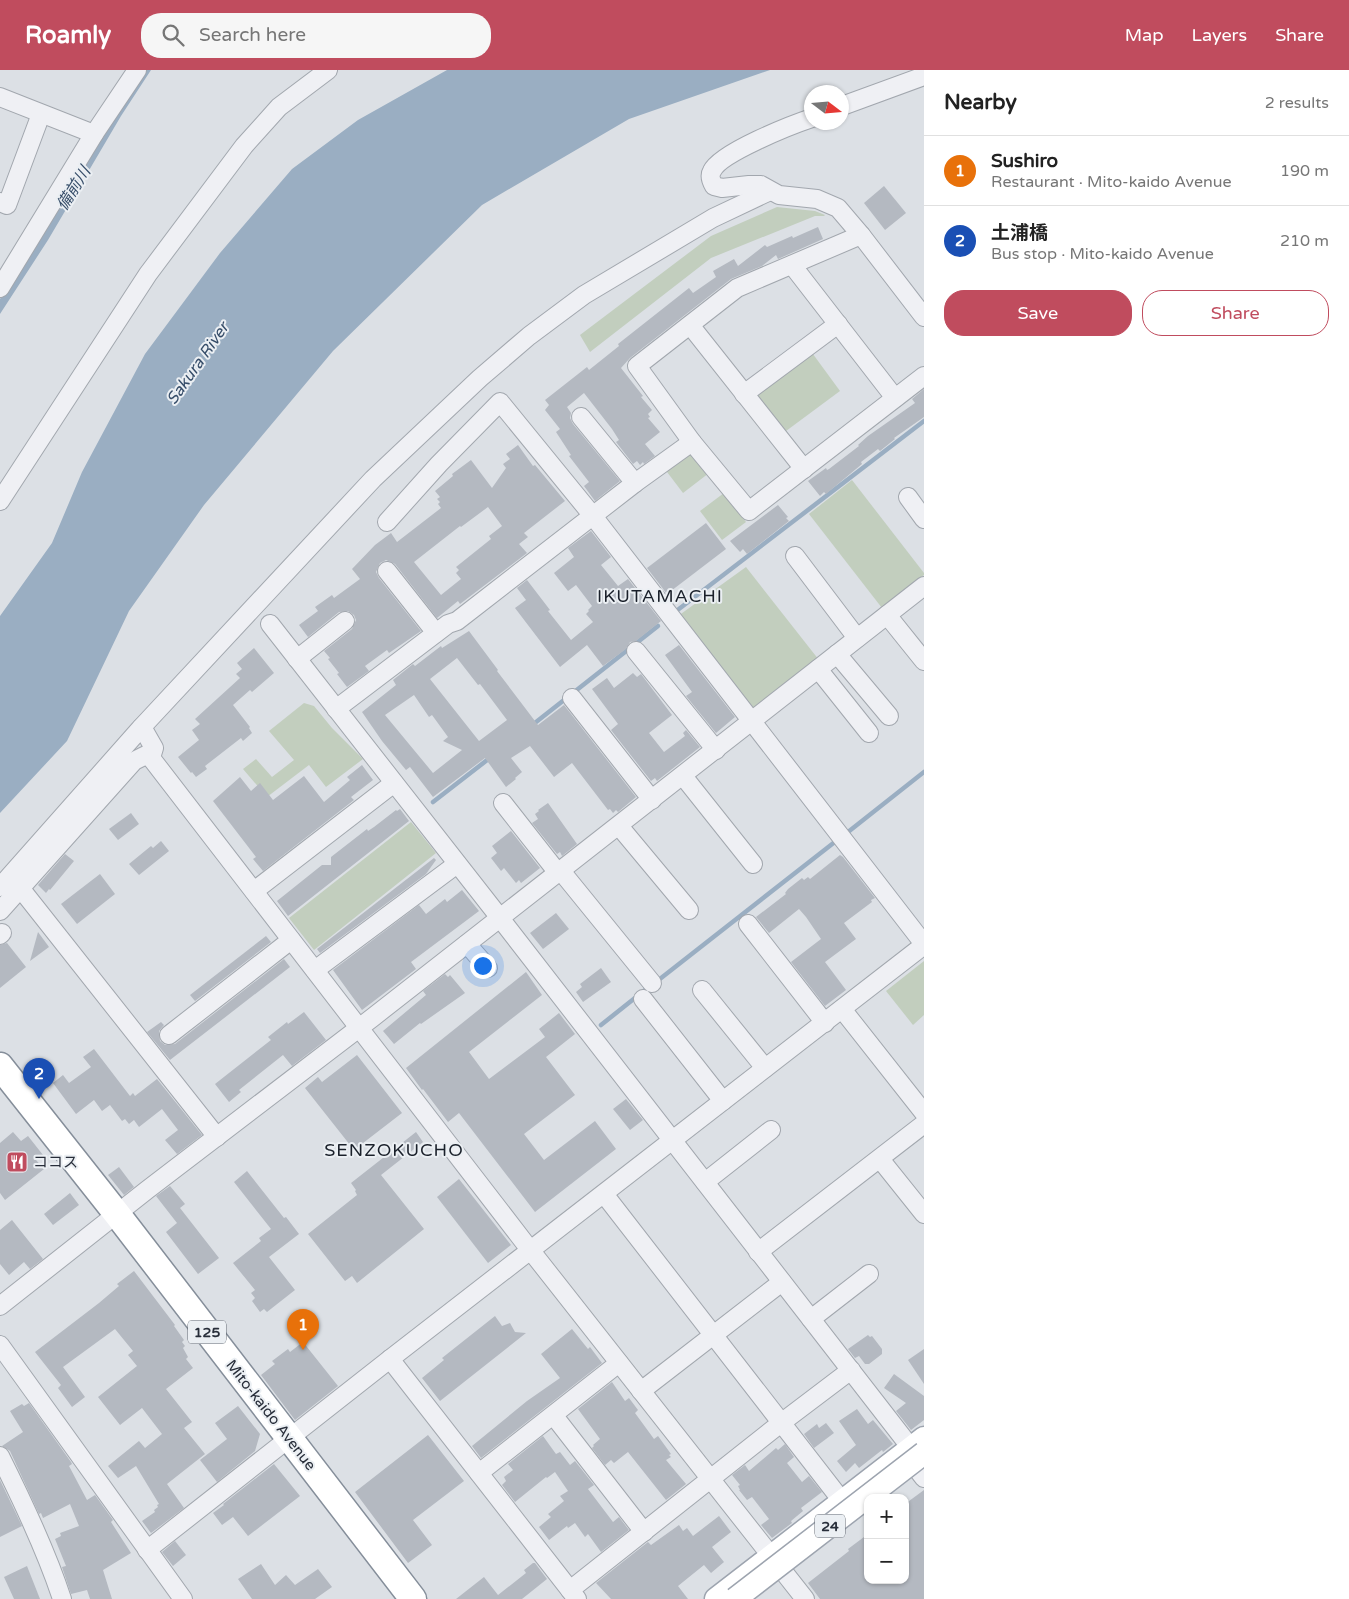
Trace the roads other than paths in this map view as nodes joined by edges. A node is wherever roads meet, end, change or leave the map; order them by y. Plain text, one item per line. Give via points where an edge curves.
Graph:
1 (137, 70) edge
2 (328, 70) edge
3 (924, 76) edge
4 (1, 100) edge
5 (849, 103) edge
6 (41, 114) junction
7 (804, 121) edge
8 (94, 134) junction
9 (770, 191) junction
10 (0, 202) edge
11 (861, 235) junction
12 (792, 265) junction
13 (0, 288) edge
14 (924, 317) edge
15 (838, 324) junction
16 (690, 325) junction
17 (924, 376) edge
18 (744, 394) junction
19 (895, 398) junction
20 (582, 417) dead end
21 (692, 442) junction
22 (804, 469) junction
23 (635, 483) junction
24 (908, 497) dead end
25 (0, 501) edge
26 (594, 516) junction
27 (924, 518) edge
28 (387, 522) dead end
29 (795, 556) dead end
30 (387, 571) dead end
31 (924, 586) edge
32 (887, 615) junction
33 (345, 621) dead end
34 (270, 624) dead end
35 (436, 633) junction
36 (857, 638) junction
37 (636, 650) dead end
38 (837, 654) junction
39 (297, 659) junction
40 (924, 661) edge
41 (818, 669) junction
42 (572, 698) dead end
43 (336, 709) junction
44 (889, 716) dead end
45 (753, 721) junction
46 (142, 727) junction
47 (869, 733) dead end
48 (716, 750) junction
49 (149, 756) junction
50 (683, 776) junction
51 (394, 783) junction
52 (652, 800) junction
53 (503, 803) dead end
54 (619, 826) junction
55 (457, 864) junction
56 (753, 864) dead end
57 (560, 872) junction
58 (0, 887) edge
59 (21, 889) junction
60 (254, 891) junction
61 (689, 910) dead end
62 (0, 911) edge
63 (500, 918) junction
64 (748, 924) dead end
65 (291, 940) junction
66 (467, 944) junction
67 (924, 945) edge
68 (488, 968) dead end
69 (315, 970) junction
70 (652, 983) dead end
71 (702, 990) dead end
72 (643, 999) dead end
73 (842, 1009) junction
74 (824, 1023) junction
75 (359, 1028) junction
76 (169, 1035) dead end
77 (0, 1066) edge
78 (766, 1068) junction
79 (723, 1101) junction
80 (924, 1113) edge
81 (924, 1124) edge
82 (771, 1130) dead end
83 (217, 1137) junction
84 (673, 1140) junction
85 (880, 1159) junction
86 (705, 1182) junction
87 (604, 1194) junction
88 (117, 1214) junction
89 (924, 1214) edge
90 (531, 1251) junction
91 (758, 1252) junction
92 (869, 1274) dead end
93 (782, 1282) junction
94 (0, 1306) edge
95 (810, 1319) junction
96 (713, 1335) junction
97 (0, 1345) edge
98 (390, 1359) junction
99 (619, 1363) junction
100 (851, 1370) junction
101 (641, 1391) junction
102 (554, 1416) junction
103 (781, 1423) junction
104 (290, 1439) junction
105 (0, 1456) edge
106 (921, 1458) edge
107 (479, 1473) junction
108 (710, 1480) junction
109 (884, 1494) edge
110 (842, 1501) junction
111 (864, 1511) edge
112 (644, 1532) junction
113 (147, 1550) junction
114 (778, 1565) junction
115 (574, 1594) edge
116 (62, 1599) edge
117 (183, 1599) edge
118 (413, 1599) edge
119 (716, 1599) edge
120 (735, 1599) edge
121 (751, 1599) edge
122 (805, 1599) edge

1 - 8 street
2 - 25 street via 280,107 244,146 148,274
3 - 5 street
4 - 6 street
6 - 8 street
6 - 10 street via 7,205
7 - 9 street via 753,142 712,170 710,179 714,186 761,185
8 - 13 street
9 - 11 street via 817,199 838,208
9 - 46 street via 713,218 584,295 529,336 373,480
11 - 12 street
11 - 14 street
12 - 15 street
12 - 16 street via 737,288
15 - 18 street
15 - 19 street
16 - 18 street
16 - 21 street via 637,366
17 - 19 street
18 - 22 street
19 - 22 street
20 - 23 street
21 - 22 street via 749,511
21 - 23 street
23 - 26 street
24 - 27 street
26 - 28 street via 500,402
26 - 35 street via 458,621
26 - 45 street
29 - 36 street
30 - 35 street
31 - 32 street
32 - 36 street
32 - 40 street
33 - 39 street
34 - 39 street
35 - 43 street
36 - 38 street
37 - 48 street
38 - 41 street
38 - 44 street
39 - 43 street
41 - 45 street
41 - 47 street
42 - 52 street
43 - 51 street
45 - 48 street
45 - 67 street
46 - 49 street via 154,748
46 - 58 street
48 - 50 street
49 - 59 street via 134,761
49 - 60 street
50 - 52 street
50 - 56 street
51 - 55 street
51 - 60 street
52 - 54 street
53 - 57 street
54 - 57 street
54 - 61 street
55 - 63 street
55 - 69 street
57 - 63 street
57 - 70 street
59 - 62 street
59 - 83 street
60 - 65 street
63 - 66 street
63 - 84 street
64 - 74 street
65 - 69 street
65 - 76 street
66 - 68 street
66 - 75 street
67 - 73 street
69 - 75 street
71 - 78 street
72 - 79 street
73 - 74 street
73 - 80 street
74 - 78 street
75 - 83 street
75 - 90 street
77 - 88 highway, Mito-kaido Avenue / 125
78 - 79 street
79 - 84 street
81 - 85 street
82 - 86 street
83 - 88 street
84 - 86 street
84 - 87 street
85 - 89 street
85 - 91 street
86 - 91 street
87 - 90 street
87 - 96 street
88 - 94 street
88 - 104 highway, Mito-kaido Avenue / 125
90 - 98 street
90 - 99 street
91 - 93 street
92 - 95 street
93 - 95 street
93 - 96 street
95 - 100 street
96 - 101 street
96 - 103 street
97 - 113 street
98 - 104 street
98 - 107 street
99 - 101 street
99 - 102 street
100 - 103 street
100 - 106 street
101 - 108 street
102 - 107 street
102 - 112 street
103 - 108 street
103 - 110 street
104 - 113 street
104 - 118 highway, Mito-kaido Avenue / 125
105 - 116 street
106 - 109 main road
106 - 110 main road, 24
106 - 120 main road, 24, bridge
107 - 115 street
108 - 112 street
108 - 114 street
110 - 114 main road, 24
111 - 114 main road, 24
112 - 115 street
113 - 117 street
114 - 119 main road, 24
114 - 121 main road, 24
114 - 122 street

